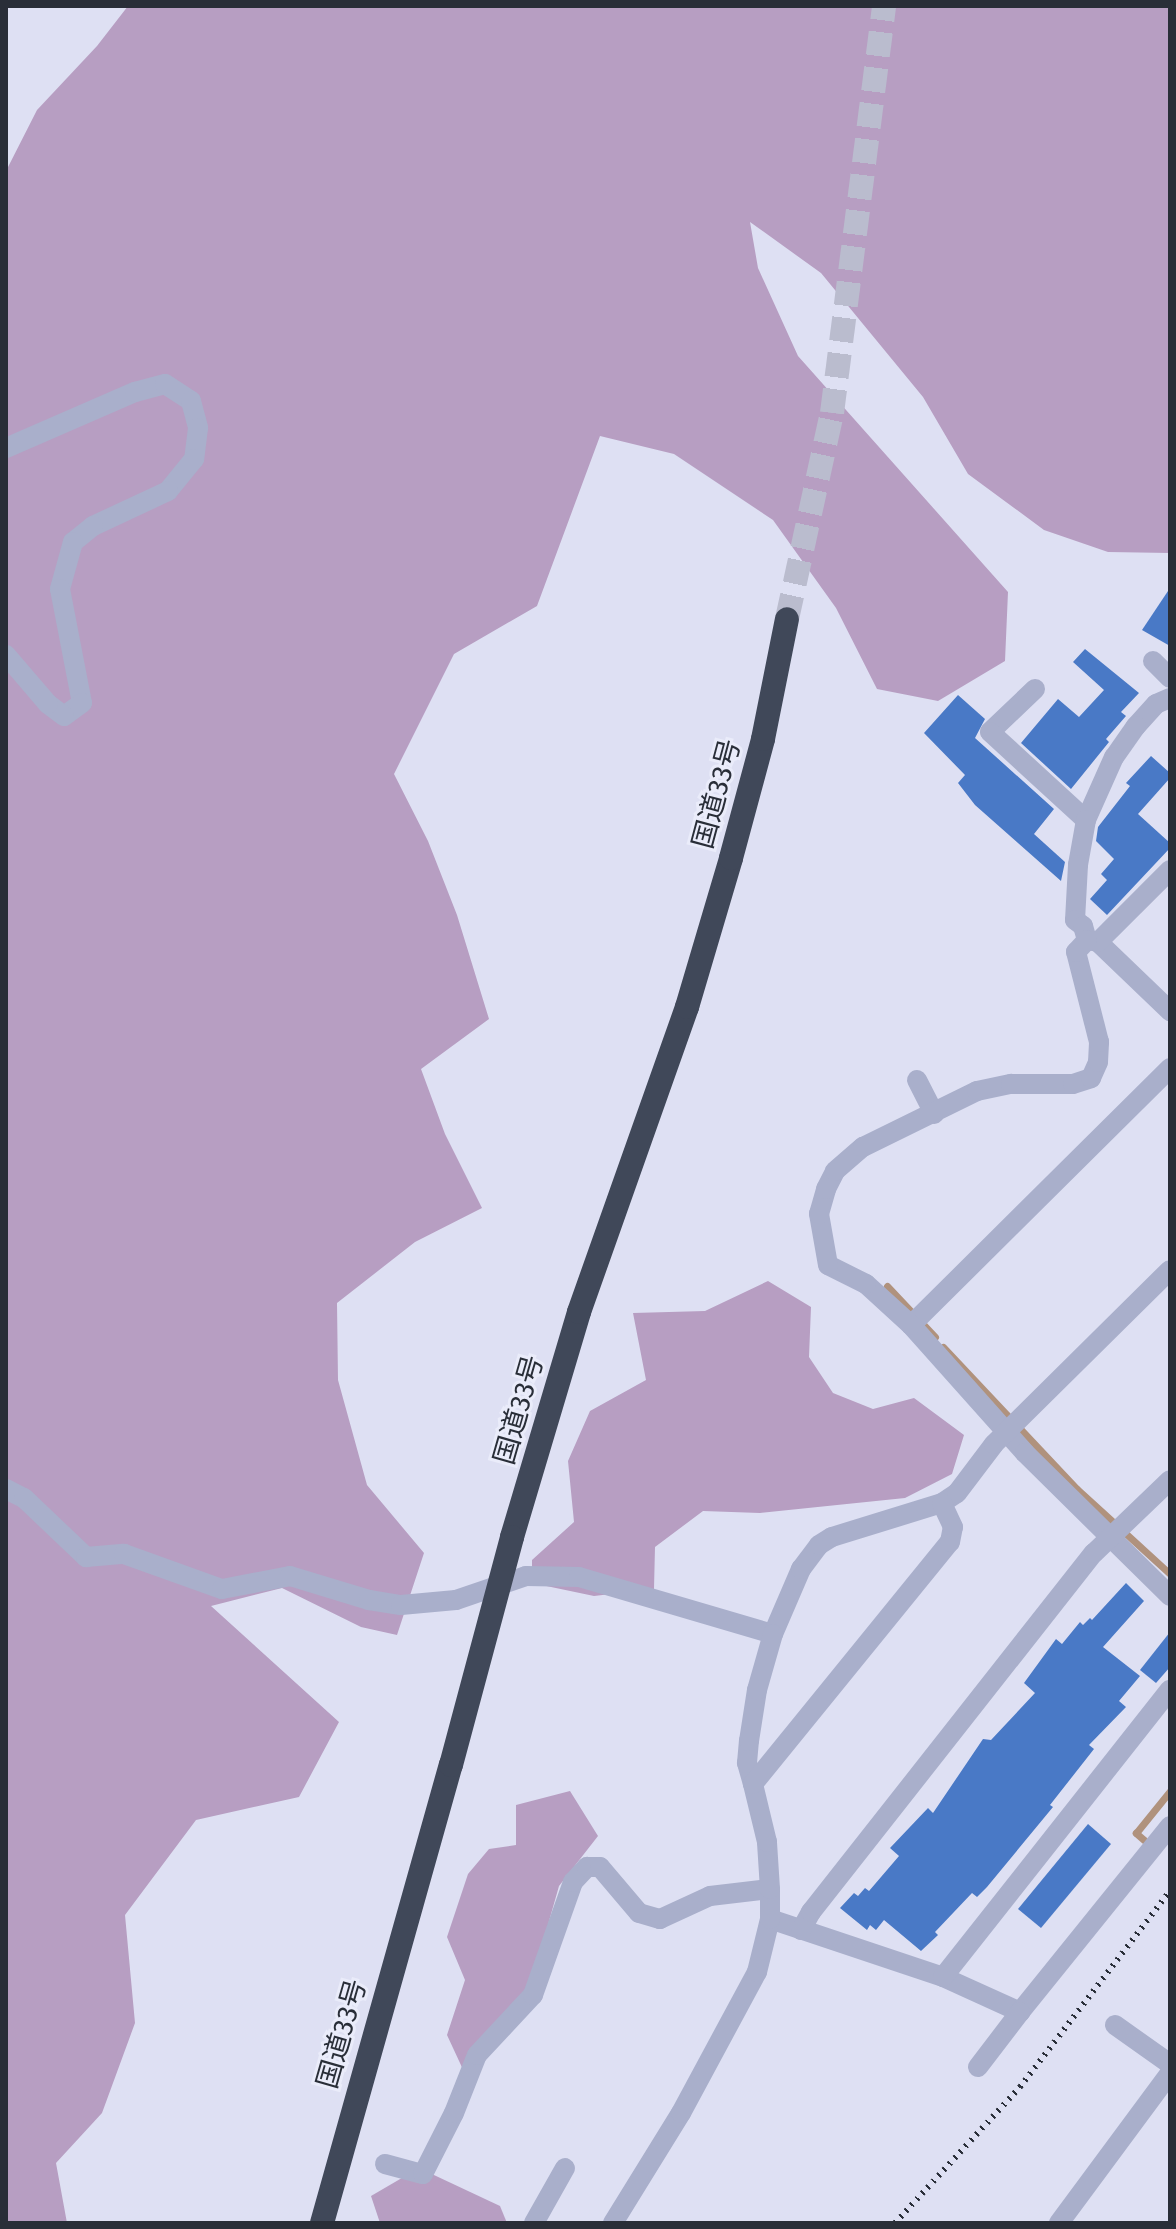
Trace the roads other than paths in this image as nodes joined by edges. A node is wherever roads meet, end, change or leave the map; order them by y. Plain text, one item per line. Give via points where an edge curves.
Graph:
1 (6, 448) edge
2 (787, 619) tunnel mouth
3 (6, 655) edge
4 (1153, 661) dead end
5 (1170, 678) edge
6 (1035, 689) dead end
7 (1170, 698) edge
8 (1086, 820) junction
9 (1170, 870) edge
10 (1092, 941) junction
11 (1170, 1011) edge
12 (1170, 1068) edge
13 (917, 1080) dead end
14 (934, 1114) junction
15 (1170, 1270) edge
16 (911, 1325) junction
17 (1007, 1433) junction
18 (1170, 1480) edge
19 (6, 1489) edge
20 (942, 1503) junction
21 (1111, 1538) junction
22 (1170, 1596) edge
23 (773, 1634) junction
24 (1170, 1690) edge
25 (753, 1784) junction
26 (1170, 1826) edge
27 (770, 1889) junction
28 (770, 1919) junction
29 (801, 1930) junction
30 (943, 1977) junction
31 (1020, 2012) junction
32 (1115, 2025) dead end
33 (1170, 2064) edge
34 (978, 2067) dead end
35 (1170, 2073) edge
36 (338, 2156) junction
37 (385, 2164) dead end
38 (565, 2168) dead end
39 (304, 2223) edge
40 (322, 2223) edge
41 (329, 2223) edge
42 (534, 2223) edge
43 (613, 2223) edge
44 (1059, 2223) edge

1 - 3 street via 165,384 191,401 198,428 194,459 168,491 93,526 73,542 60,589 82,703 64,716
2 - 36 highway, 国道33号, bridge via 763,739 731,858 687,1007 579,1312
4 - 5 street
6 - 8 street via 990,732
7 - 8 street via 1156,704 1128,736
8 - 10 street via 1075,920
9 - 10 street
10 - 11 street
10 - 14 street via 1076,952 1099,1042 1091,1078 1073,1084 993,1086
12 - 16 street
13 - 14 street
14 - 16 street via 853,1155 835,1171 819,1214 828,1265 866,1284
15 - 17 street
16 - 17 street
17 - 20 street via 970,1479
17 - 21 street
18 - 21 street
19 - 23 street via 34,1507 86,1557 124,1554 222,1589 290,1576 401,1605 456,1600 526,1576 579,1577
20 - 23 street via 819,1545 801,1569
20 - 25 street via 953,1527 950,1542
21 - 22 street
21 - 29 street via 930,1759
23 - 25 street via 749,1741 747,1763
24 - 30 street
25 - 27 street via 767,1842
26 - 31 street
27 - 28 street
27 - 37 street via 710,1896 660,1919 639,1913 600,1867 587,1867 573,1882 533,1995 477,2055 423,2174
28 - 29 street
28 - 43 street via 757,1972 681,2113
29 - 30 street
30 - 31 street
31 - 34 street
32 - 33 street
35 - 44 street
36 - 39 highway
36 - 40 highway, 国道33号
36 - 41 highway
38 - 42 street

